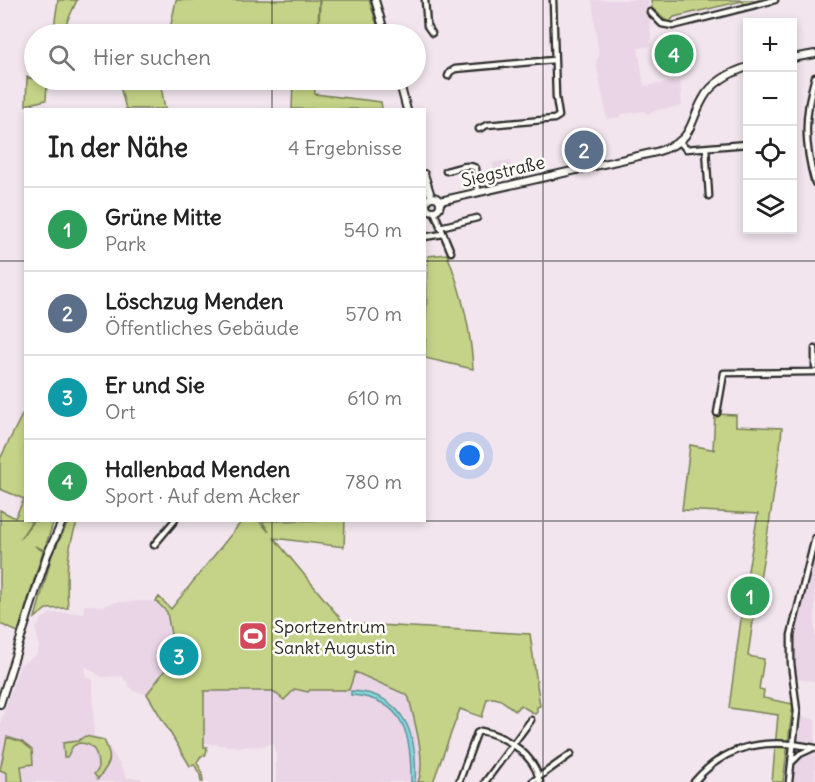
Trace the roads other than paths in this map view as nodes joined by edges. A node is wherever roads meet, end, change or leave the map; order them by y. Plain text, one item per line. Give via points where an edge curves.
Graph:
1 (375, 0) edge
2 (425, 0) edge
3 (553, 0) edge
4 (775, 0) edge
5 (650, 12) dead end
6 (382, 24) edge
7 (432, 33) dead end
8 (815, 54) edge
9 (797, 57) edge
10 (554, 60) junction
11 (743, 69) edge
12 (448, 76) dead end
13 (815, 77) edge
14 (402, 90) edge
15 (406, 108) edge
16 (479, 129) dead end
17 (680, 141) junction
18 (743, 144) edge
19 (706, 148) junction
20 (446, 171) dead end
21 (426, 180) edge
22 (815, 183) edge
23 (478, 192) junction
24 (431, 196) junction
25 (709, 196) dead end
26 (440, 201) junction
27 (426, 202) edge
28 (426, 207) edge
29 (434, 211) junction
30 (477, 218) dead end
31 (440, 227) junction
32 (443, 234) junction
33 (426, 237) edge
34 (451, 252) dead end
35 (815, 349) edge
36 (815, 367) edge
37 (815, 372) edge
38 (717, 413) dead end
39 (62, 522) edge
40 (173, 522) edge
41 (815, 538) edge
42 (154, 545) dead end
43 (0, 704) edge
44 (531, 720) dead end
45 (513, 744) junction
46 (794, 744) junction
47 (814, 748) edge
48 (571, 754) dead end
49 (792, 762) junction
50 (539, 780) edge
51 (459, 782) edge
52 (485, 782) edge
53 (532, 782) edge
54 (693, 782) edge
55 (789, 782) edge

1 - 6 main road
2 - 7 street via 427,26
3 - 10 street
4 - 5 street via 673,26 662,24
8 - 9 main road
10 - 12 street via 458,69
10 - 16 street via 560,116
11 - 17 main road via 706,93 691,127
13 - 22 street via 809,98 806,141
14 - 15 main road
17 - 19 street via 686,149
17 - 23 main road, Siegstraße via 657,152
18 - 19 street
19 - 25 street
20 - 23 street via 473,166
21 - 24 main road
23 - 26 main road, Siegstraße
24 - 26 main road
24 - 27 main road
26 - 29 main road
28 - 29 main road
29 - 31 street
30 - 31 street
31 - 32 street
32 - 33 street
32 - 34 street
35 - 36 street
37 - 38 street via 724,373
39 - 43 main road via 46,555
40 - 42 street
41 - 46 street via 791,641 797,711
44 - 45 street
45 - 50 street via 536,769
45 - 51 street via 484,731 477,733
45 - 52 street
46 - 47 street
46 - 49 street
46 - 54 street via 767,743 738,749 723,756
47 - 49 street
48 - 50 street
49 - 55 street
50 - 53 street

